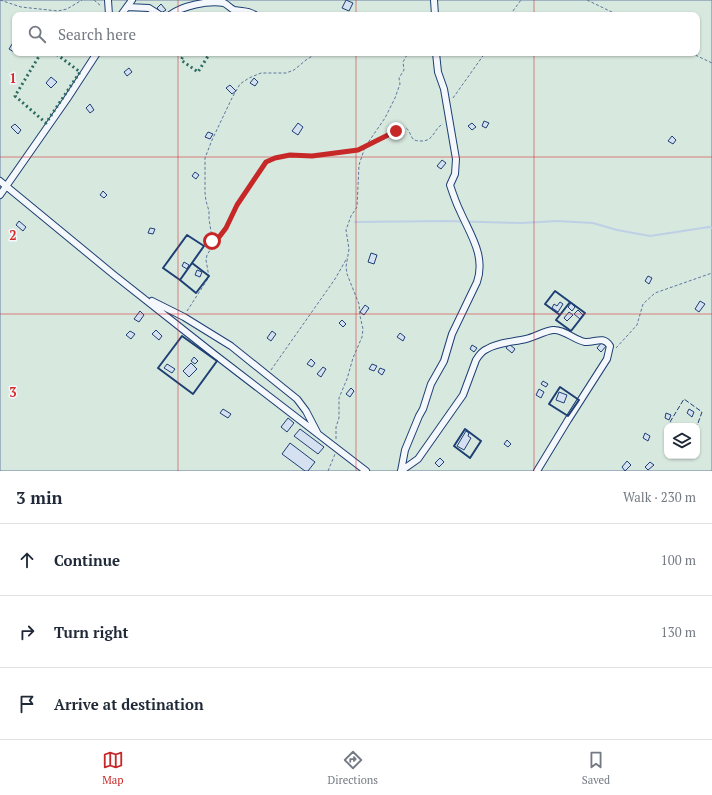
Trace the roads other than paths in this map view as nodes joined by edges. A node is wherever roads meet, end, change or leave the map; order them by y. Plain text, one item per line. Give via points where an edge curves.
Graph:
1 (108, 0) edge
2 (132, 0) edge
3 (434, 0) edge
4 (127, 7) junction
5 (109, 12) edge
6 (123, 12) edge
7 (155, 12) edge
8 (177, 12) edge
9 (250, 12) edge
10 (434, 12) edge
11 (95, 56) edge
12 (436, 56) edge
13 (0, 181) edge
14 (6, 187) junction
15 (0, 195) edge
16 (141, 296) junction
17 (318, 435) junction
18 (366, 471) edge
19 (401, 471) edge
20 (537, 471) edge

1 - 5 street
2 - 4 street
3 - 10 street
4 - 6 street
4 - 7 street via 149,8
8 - 9 street via 198,3 210,2 223,3 232,9
11 - 14 street
12 - 19 street via 450,118 456,166 450,185 480,259 478,279 452,334 444,361 431,384 406,450
13 - 14 street
14 - 15 street
14 - 16 street
16 - 17 street
16 - 17 street via 184,317 231,346 301,404
17 - 18 street
19 - 20 street via 418,459 445,421 463,395 478,356 486,349 553,330 582,341 604,340 610,346 607,359

